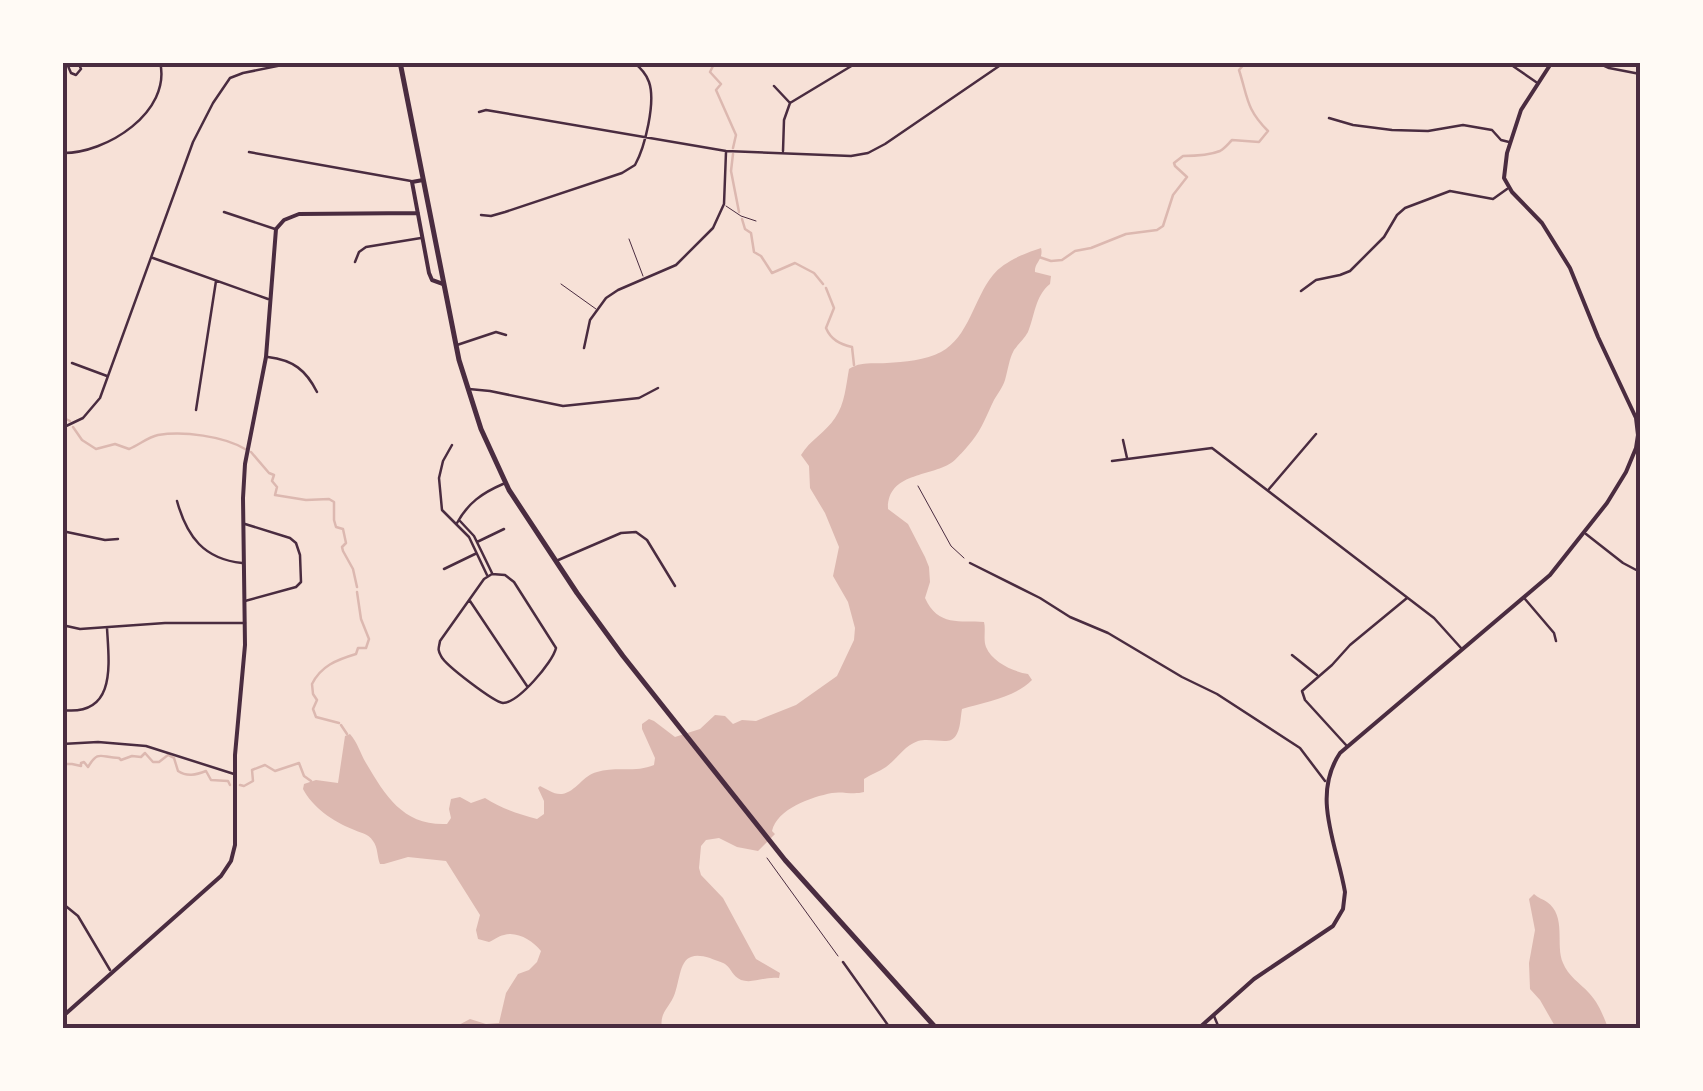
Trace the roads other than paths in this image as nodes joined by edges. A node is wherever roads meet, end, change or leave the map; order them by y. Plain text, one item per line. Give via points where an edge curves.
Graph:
1 (78, 62) edge
2 (160, 62) edge
3 (297, 62) edge
4 (400, 62) edge
5 (633, 62) edge
6 (858, 62) edge
7 (1004, 62) edge
8 (1507, 62) edge
9 (1552, 62) edge
10 (1596, 62) edge
11 (62, 64) edge
12 (70, 64) edge
13 (1640, 74) edge
14 (1538, 83) junction
15 (774, 86) dead end
16 (790, 103) junction
17 (479, 112) dead end
18 (1329, 118) dead end
19 (645, 138) junction
20 (1510, 143) junction
21 (726, 151) junction
22 (249, 152) dead end
23 (62, 153) edge
24 (783, 153) junction
25 (423, 180) junction
26 (412, 182) junction
27 (1508, 188) junction
28 (724, 204) junction
29 (224, 212) dead end
30 (418, 213) junction
31 (482, 215) dead end
32 (756, 221) dead end
33 (276, 230) junction
34 (423, 238) junction
35 (629, 239) dead end
36 (152, 257) junction
37 (355, 262) dead end
38 (644, 279) junction
39 (216, 280) junction
40 (443, 284) junction
41 (561, 284) dead end
42 (1301, 291) dead end
43 (271, 300) junction
44 (596, 309) junction
45 (506, 335) dead end
46 (456, 346) junction
47 (584, 348) dead end
48 (266, 357) junction
49 (72, 363) dead end
50 (107, 376) junction
51 (658, 388) dead end
52 (468, 390) junction
53 (317, 392) dead end
54 (196, 410) dead end
55 (1639, 423) edge
56 (62, 428) edge
57 (1316, 434) dead end
58 (1123, 440) dead end
59 (452, 445) dead end
60 (1128, 460) junction
61 (1112, 461) dead end
62 (506, 482) junction
63 (1268, 490) junction
64 (177, 502) dead end
65 (458, 522) junction
66 (244, 523) junction
67 (504, 530) dead end
68 (62, 531) edge
69 (1585, 532) junction
70 (118, 539) dead end
71 (471, 542) junction
72 (477, 542) junction
73 (478, 552) junction
74 (555, 561) junction
75 (243, 563) junction
76 (970, 563) road end
77 (444, 569) dead end
78 (1640, 572) edge
79 (490, 575) junction
80 (674, 586) dead end
81 (1407, 598) junction
82 (1524, 598) junction
83 (469, 600) junction
84 (246, 601) junction
85 (245, 623) junction
86 (62, 625) edge
87 (107, 627) junction
88 (1556, 641) dead end
89 (1462, 650) junction
90 (1292, 655) dead end
91 (1318, 676) junction
92 (527, 686) junction
93 (62, 710) edge
94 (62, 744) edge
95 (1347, 746) junction
96 (234, 774) junction
97 (1326, 782) junction
98 (62, 903) edge
99 (843, 962) road end
100 (111, 974) junction
101 (1214, 1014) junction
102 (62, 1017) edge
103 (890, 1028) edge
104 (936, 1028) edge
105 (1200, 1028) edge
106 (1219, 1028) edge

1 - 12 street via 76,75
2 - 23 street via 162,84 150,108 110,142
3 - 36 street via 243,72 226,82 200,127
4 - 25 main road
5 - 19 street via 651,88
6 - 16 street
7 - 24 street via 874,150 851,156
8 - 14 street
9 - 14 street
10 - 13 street
11 - 12 street
14 - 20 street
15 - 16 street
16 - 24 street
17 - 19 street
18 - 20 street via 1408,131 1463,125 1492,130
19 - 21 street
19 - 31 street via 631,169
20 - 27 street via 1503,170
21 - 24 street
21 - 28 street
22 - 26 street
25 - 26 street
25 - 40 main road
26 - 30 street
27 - 42 street via 1493,199 1450,191 1405,208 1350,271
27 - 55 street via 1564,255
28 - 32 lane
28 - 38 street via 713,228 685,258
29 - 33 street
30 - 33 street via 299,214
30 - 34 street
33 - 43 street
34 - 37 street via 366,247
34 - 40 street via 430,276
35 - 38 lane
36 - 39 street
36 - 50 street
38 - 44 street via 610,294
39 - 43 street
39 - 54 street
40 - 46 main road
41 - 44 lane
43 - 48 street
44 - 47 street
45 - 46 street
46 - 52 main road
48 - 53 street via 298,366
48 - 66 street via 246,464
49 - 50 street
50 - 56 street via 95,407
51 - 52 street via 639,398 562,406
52 - 62 main road
55 - 69 street via 1630,464
57 - 63 street
58 - 60 street
59 - 65 street via 439,487 442,510
60 - 61 street
60 - 63 street via 1212,448
62 - 65 street via 469,504
62 - 74 main road
63 - 81 street
64 - 75 street via 205,551
65 - 71 street
65 - 72 street
66 - 75 street
66 - 84 street via 296,543 302,575 300,585
67 - 72 street
68 - 70 street
69 - 78 street
69 - 82 street
71 - 72 street
71 - 73 street
72 - 73 street
73 - 77 street
73 - 79 street
74 - 80 street via 636,532
74 - 104 main road via 785,860
75 - 84 street
76 - 97 street via 1217,694 1300,748
79 - 83 street
79 - 92 street via 514,582 554,644 552,661
81 - 89 street
81 - 91 street
82 - 88 street
82 - 89 street
83 - 92 street
83 - 92 street via 440,641 443,661 498,702 513,700
84 - 85 street
85 - 87 street
85 - 96 street
86 - 87 street
87 - 93 street via 106,689 88,707
89 - 95 street
90 - 91 street
91 - 95 street via 1303,698
94 - 96 street via 146,746
95 - 97 street
96 - 100 street via 235,846 227,868
97 - 101 street via 1345,892 1342,913
98 - 100 street via 78,916
99 - 103 street
100 - 102 street
101 - 105 street
101 - 106 street

